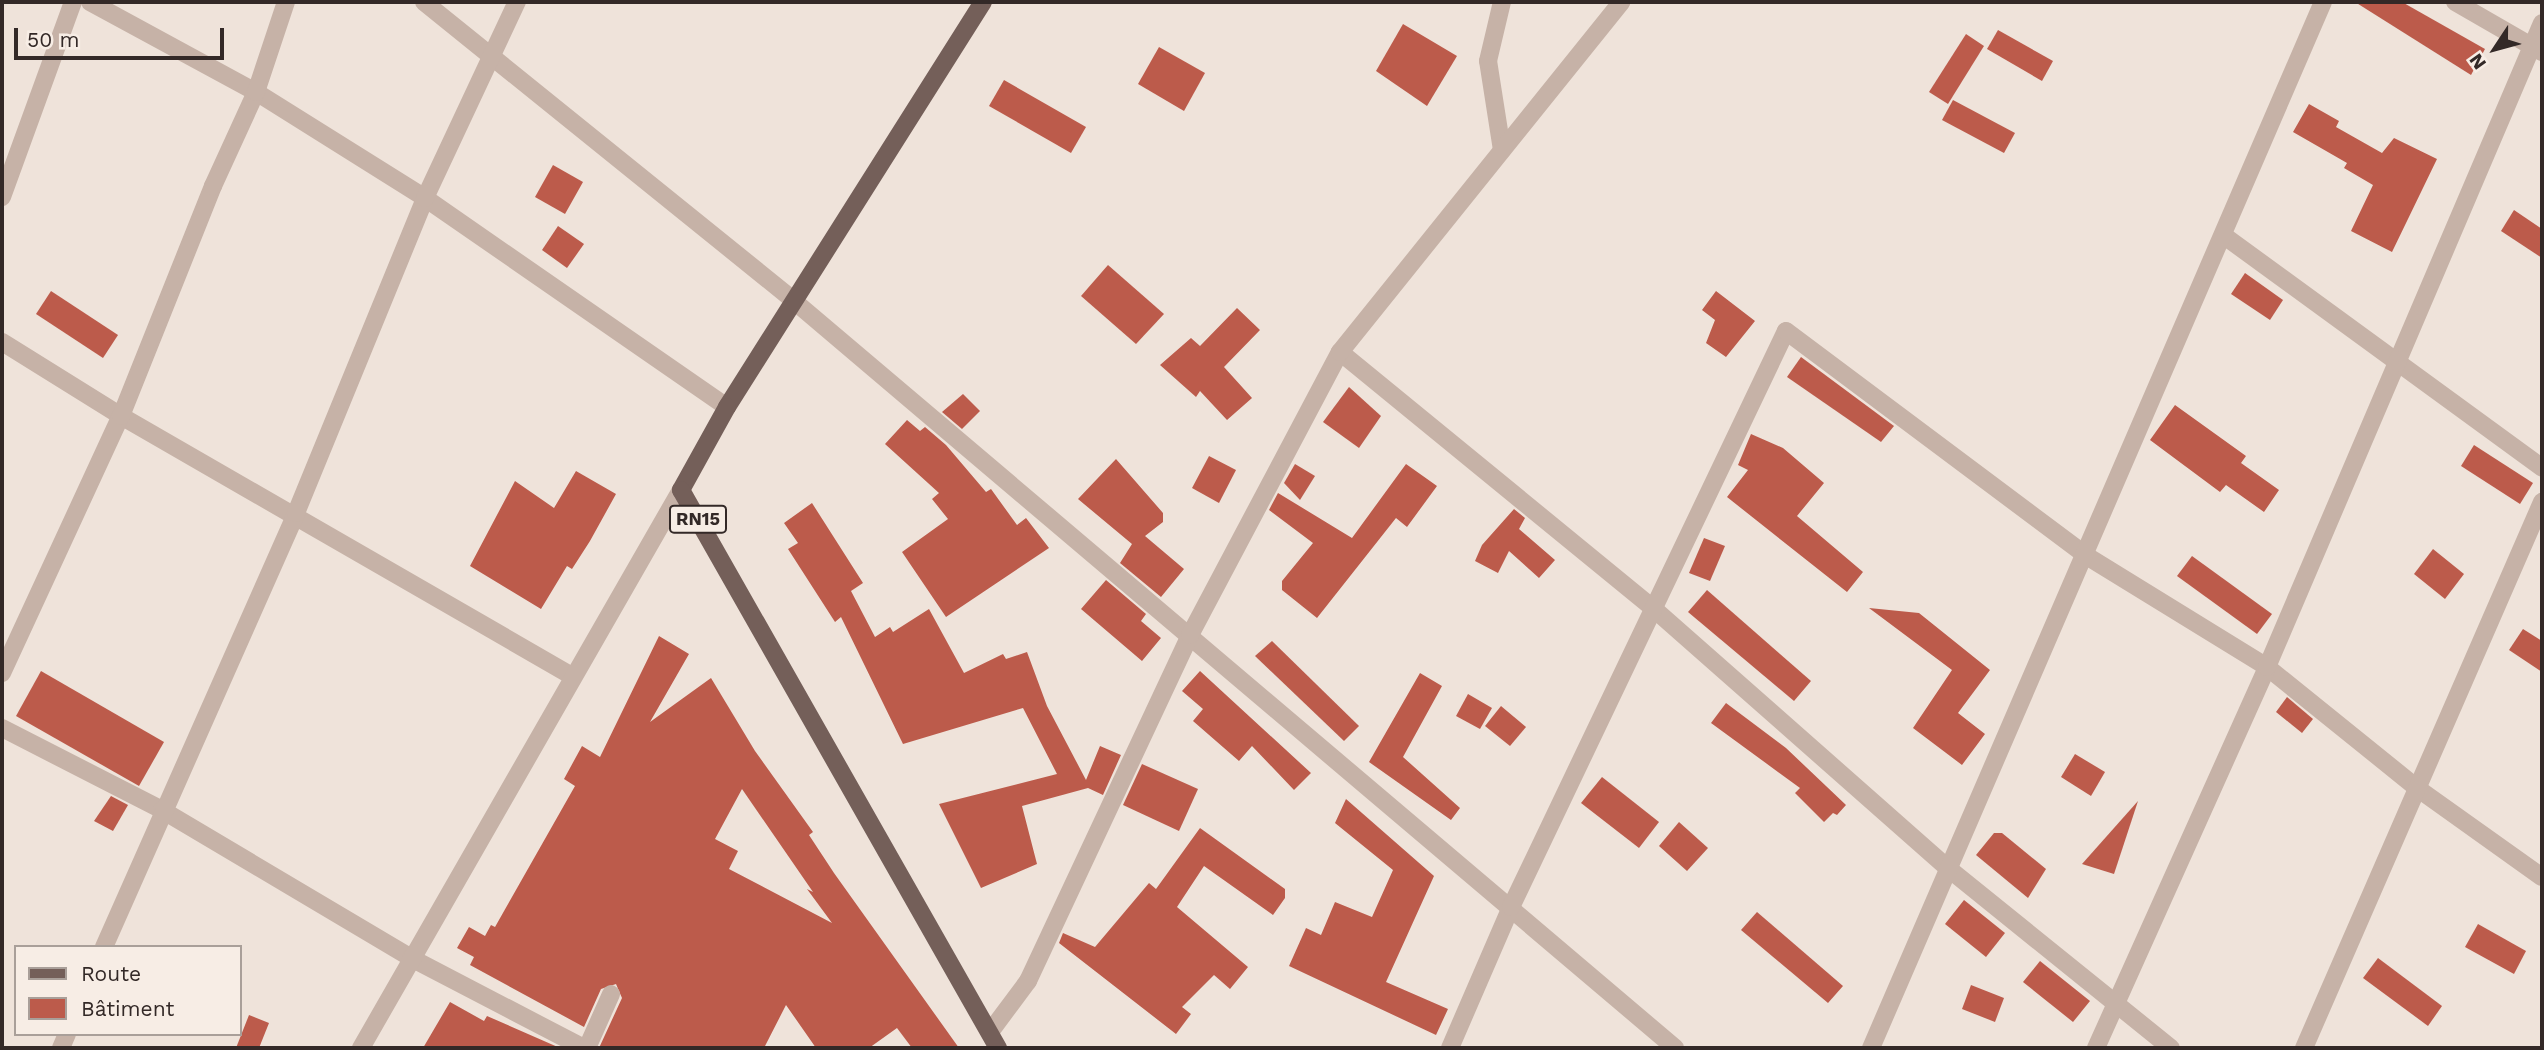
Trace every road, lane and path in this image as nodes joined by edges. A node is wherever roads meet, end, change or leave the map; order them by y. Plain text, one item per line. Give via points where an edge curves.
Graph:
1 (73, 2) edge
2 (90, 2) edge
3 (286, 2) edge
4 (424, 2) edge
5 (517, 2) edge
6 (983, 2) edge
7 (1502, 2) edge
8 (1621, 2) edge
9 (2323, 2) edge
10 (2455, 2) edge
11 (2542, 23) edge
12 (2537, 49) edge
13 (490, 58) junction
14 (256, 92) junction
15 (1502, 150) junction
16 (2, 197) edge
17 (425, 198) junction
18 (2223, 235) junction
19 (794, 301) junction
20 (2, 342) edge
21 (1340, 352) junction
22 (2397, 362) junction
23 (727, 407) junction
24 (121, 416) junction
25 (2542, 468) edge
26 (681, 490) junction
27 (2542, 502) edge
28 (296, 513) junction
29 (2085, 555) junction
30 (1654, 609) junction
31 (1190, 635) junction
32 (2267, 667) junction
33 (2, 673) edge
34 (572, 676) junction
35 (2, 729) edge
36 (2417, 788) junction
37 (162, 810) junction
38 (1949, 869) junction
39 (2542, 877) edge
40 (1511, 907) junction
41 (105, 945) edge
42 (411, 958) junction
43 (611, 994) dead end
44 (2117, 1002) junction
45 (990, 1032) junction
46 (360, 1048) edge
47 (585, 1048) edge
48 (998, 1048) edge
49 (1450, 1048) edge
50 (1675, 1048) edge
51 (1871, 1048) edge
52 (2096, 1048) edge
53 (2171, 1048) edge
54 (2304, 1048) edge

1 - 16 street
2 - 14 street
3 - 14 street
4 - 13 street
5 - 13 street
6 - 19 main road, RN15
7 - 15 street via 1488,61
8 - 15 street
9 - 18 street
10 - 12 street
11 - 12 street
12 - 22 street
13 - 17 street
13 - 19 street
14 - 17 street
14 - 24 street via 213,186
15 - 21 street
17 - 23 street
17 - 28 street
18 - 22 street
18 - 29 street
19 - 23 main road, RN15
19 - 31 street
20 - 24 street
21 - 30 street
21 - 31 street
22 - 25 street
22 - 32 street
23 - 26 main road, RN15
24 - 28 street
24 - 33 street
26 - 34 street
26 - 45 main road, RN15
27 - 36 street
28 - 34 street
28 - 37 street
29 - 30 street via 1786,331
29 - 32 street
29 - 38 street
30 - 38 street
30 - 40 street
31 - 40 street
31 - 45 street via 1028,981
32 - 36 street
32 - 44 street
34 - 42 street
35 - 37 street
36 - 39 street
36 - 54 street
37 - 41 street
37 - 42 street
38 - 44 street
38 - 51 street
40 - 49 street
40 - 50 street
42 - 46 street
42 - 47 street
43 - 47 street
44 - 52 street
44 - 53 street
45 - 48 main road, RN15

